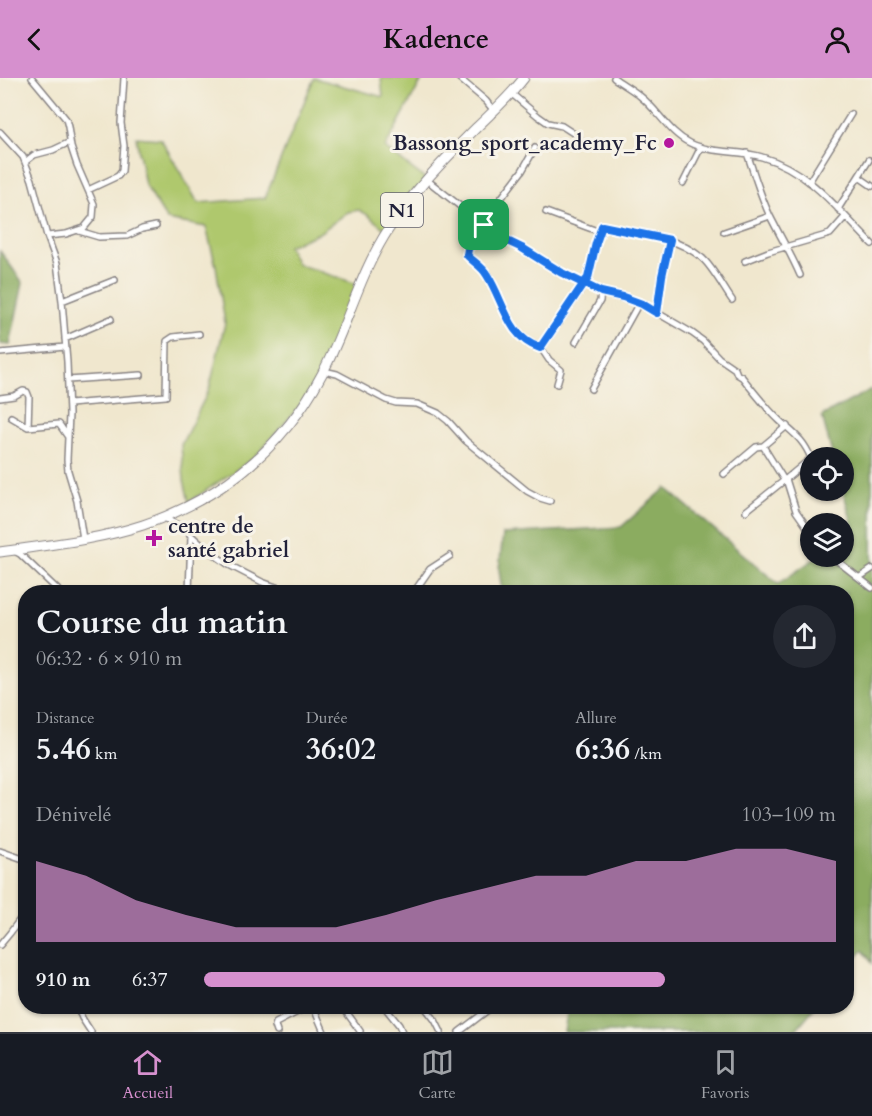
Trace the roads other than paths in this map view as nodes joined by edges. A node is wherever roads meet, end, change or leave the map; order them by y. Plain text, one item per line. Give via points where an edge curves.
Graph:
1 (32, 78) edge
2 (124, 78) edge
3 (459, 78) edge
4 (524, 78) edge
5 (614, 78) edge
6 (512, 94) junction
7 (494, 111) junction
8 (851, 114) dead end
9 (0, 132) edge
10 (579, 137) dead end
11 (70, 142) junction
12 (700, 147) junction
13 (535, 148) dead end
14 (747, 153) junction
15 (869, 160) dead end
16 (25, 162) junction
17 (859, 177) junction
18 (427, 180) junction
19 (809, 182) junction
20 (683, 183) dead end
21 (872, 186) edge
22 (88, 190) junction
23 (838, 210) junction
24 (546, 212) dead end
25 (770, 216) junction
26 (845, 217) junction
27 (484, 225) junction
28 (156, 226) dead end
29 (78, 230) junction
30 (600, 232) junction
31 (724, 232) dead end
32 (47, 236) junction
33 (670, 240) junction
34 (872, 244) edge
35 (787, 247) junction
36 (745, 261) dead end
37 (800, 275) dead end
38 (115, 280) dead end
39 (584, 283) junction
40 (601, 292) junction
41 (732, 300) dead end
42 (62, 301) junction
43 (639, 303) junction
44 (657, 313) junction
45 (111, 319) dead end
46 (199, 334) dead end
47 (64, 339) junction
48 (576, 342) dead end
49 (65, 347) junction
50 (540, 348) junction
51 (0, 353) edge
52 (324, 371) junction
53 (141, 375) dead end
54 (68, 380) junction
55 (557, 384) dead end
56 (591, 388) dead end
57 (0, 398) edge
58 (69, 404) junction
59 (11, 417) dead end
60 (787, 426) junction
61 (28, 427) junction
62 (68, 437) junction
63 (763, 446) junction
64 (806, 447) edge
65 (800, 467) edge
66 (724, 474) dead end
67 (785, 480) junction
68 (550, 501) dead end
69 (746, 511) dead end
70 (163, 517) junction
71 (800, 517) edge
72 (191, 536) junction
73 (83, 539) junction
74 (13, 551) junction
75 (0, 552) edge
76 (450, 556) dead end
77 (846, 567) edge
78 (872, 569) edge
79 (860, 577) junction
80 (53, 585) edge
81 (189, 585) edge
82 (270, 585) edge
83 (419, 585) edge
84 (872, 588) edge
85 (0, 851) edge
86 (18, 857) edge
87 (18, 922) edge
88 (0, 945) edge
89 (80, 1014) edge
90 (295, 1014) edge
91 (315, 1014) edge
92 (348, 1014) edge
93 (390, 1014) edge
94 (430, 1014) edge
95 (483, 1014) edge
96 (360, 1031) edge
97 (91, 1032) edge
98 (277, 1032) edge
99 (324, 1032) edge
100 (402, 1032) edge
101 (441, 1032) edge
102 (459, 1032) edge

1 - 11 street via 66,119
2 - 22 street via 122,171
3 - 7 street
4 - 6 highway, N1
5 - 12 street via 641,96 681,137
6 - 7 highway, N1
6 - 10 street via 548,123 562,126
7 - 18 highway, N1
8 - 19 street
9 - 16 street
11 - 16 street
11 - 22 street
12 - 14 street
12 - 20 street
13 - 27 street
14 - 19 street via 788,167
14 - 25 street
15 - 17 street
16 - 32 street
17 - 21 street
17 - 23 street
18 - 27 street
18 - 52 highway, N1 via 402,210 366,269
19 - 23 street
22 - 29 street via 94,204 93,217
23 - 26 street
24 - 30 street
25 - 31 street
25 - 35 street
26 - 34 street
26 - 35 street via 830,234
27 - 39 street
27 - 50 street via 467,255 487,274 519,335
28 - 29 street via 127,236 99,237
29 - 32 street
30 - 33 street via 602,226
30 - 39 street
32 - 42 street via 57,262
33 - 41 street via 704,260
33 - 44 street
35 - 36 street
35 - 37 street
38 - 42 street
39 - 40 street
39 - 50 street
40 - 43 street
40 - 48 street via 600,301
42 - 47 street
43 - 44 street
43 - 56 street
44 - 60 street via 703,341 735,369
45 - 47 street
46 - 58 street via 167,341 166,396
47 - 49 street
49 - 51 street
49 - 54 street
50 - 55 street via 561,370
52 - 68 street via 338,374 386,400 417,404 438,413 527,491
52 - 70 highway, N1 via 290,424 256,461 222,487
53 - 54 street
54 - 58 street
57 - 61 street via 27,392
58 - 62 street
59 - 61 street
60 - 63 street
60 - 64 street
61 - 62 street via 59,424
62 - 73 street via 68,471
63 - 66 street via 756,447
63 - 67 street
65 - 67 street
67 - 69 street
67 - 71 street
70 - 72 street
70 - 73 highway, N1
72 - 81 street
72 - 82 street via 229,565
73 - 74 highway, N1
74 - 75 highway, N1
74 - 80 street
76 - 83 street via 430,569
77 - 79 street
78 - 79 street
79 - 84 street
85 - 86 street
87 - 88 street
89 - 97 street
90 - 98 street via 276,1023
91 - 99 street
92 - 96 street
93 - 100 street
94 - 101 street
95 - 102 street

